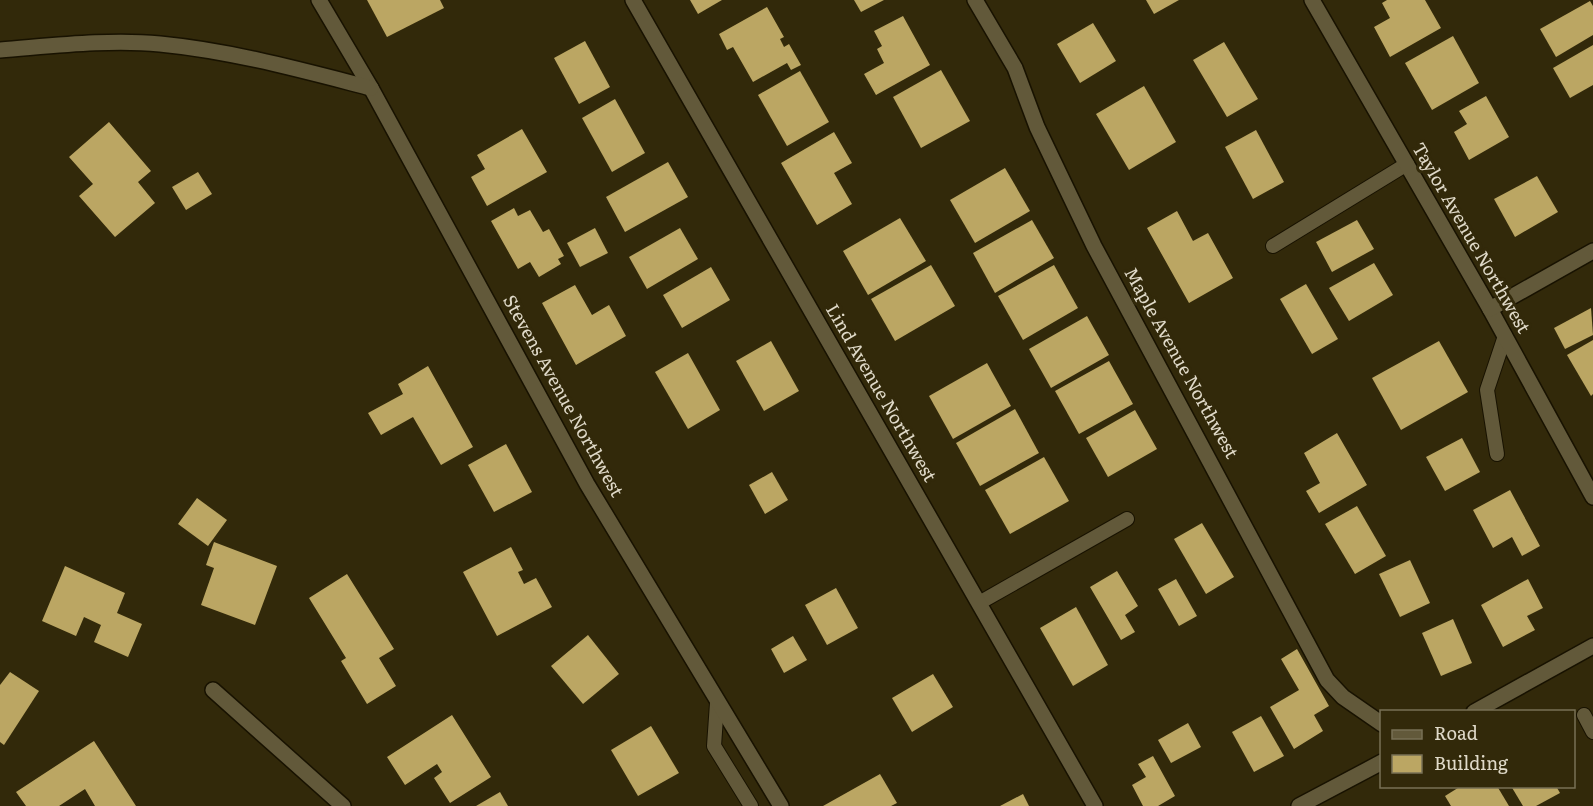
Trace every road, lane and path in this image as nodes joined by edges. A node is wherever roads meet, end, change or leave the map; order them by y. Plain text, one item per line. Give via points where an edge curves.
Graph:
1 (319, 0) edge
2 (633, 0) edge
3 (975, 0) edge
4 (1312, 0) edge
5 (0, 50) edge
6 (371, 88) junction
7 (1407, 164) junction
8 (1273, 246) dead end
9 (1593, 251) edge
10 (1490, 309) junction
11 (1505, 336) junction
12 (1497, 454) dead end
13 (1593, 497) edge
14 (1127, 519) dead end
15 (979, 603) junction
16 (1593, 646) edge
17 (213, 690) dead end
18 (717, 703) junction
19 (1476, 710) edge
20 (1584, 715) dead end
21 (1380, 723) edge
22 (1593, 732) edge
23 (1380, 763) edge
24 (343, 806) edge
25 (751, 806) edge
26 (781, 806) edge
27 (1095, 806) edge
28 (1299, 806) edge

1 - 6 street, Stevens Avenue Northwest
2 - 15 street, Lind Avenue Northwest
3 - 21 street, Maple Avenue Northwest via 1015,68 1036,127 1094,246 1327,680 1343,697
4 - 7 street, Taylor Avenue Northwest
5 - 6 street via 158,44 241,55
6 - 18 street, Stevens Avenue Northwest via 587,484
7 - 8 lane
7 - 10 street, Taylor Avenue Northwest
9 - 10 street
10 - 11 street, Taylor Avenue Northwest
11 - 12 lane via 1486,390
11 - 13 street, Taylor Avenue Northwest
14 - 15 lane
15 - 27 street, Lind Avenue Northwest
16 - 19 street
17 - 24 street
18 - 25 lane via 714,746
18 - 26 street, Stevens Avenue Northwest
20 - 22 lane
23 - 28 street

